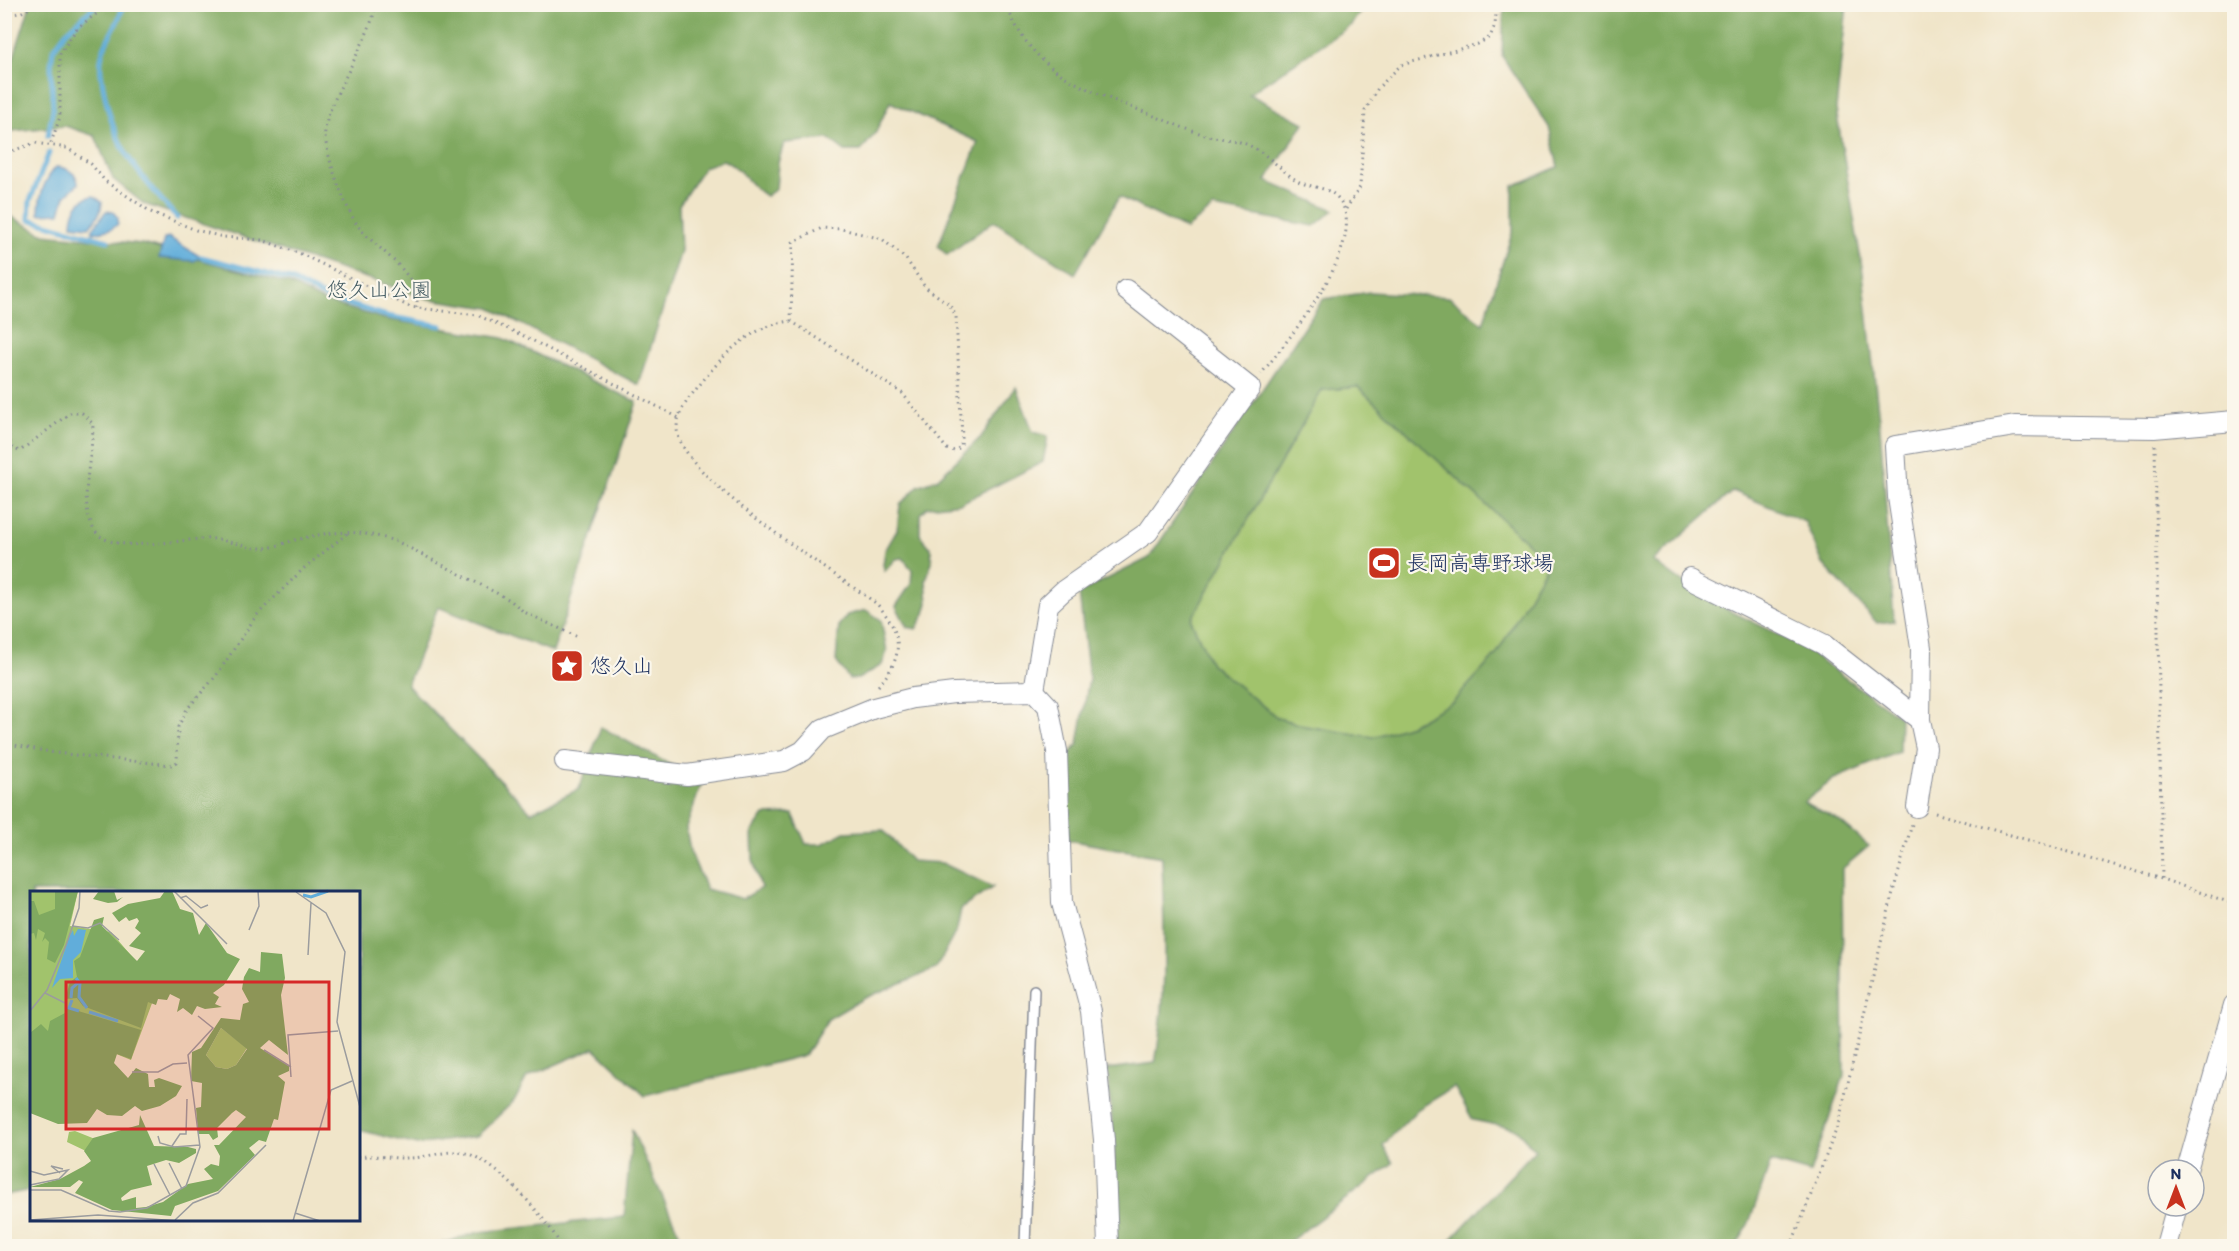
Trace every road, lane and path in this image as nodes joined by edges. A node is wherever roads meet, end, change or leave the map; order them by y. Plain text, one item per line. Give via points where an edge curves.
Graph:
1 (38, 4) edge
2 (110, 4) edge
3 (376, 4) edge
4 (1006, 4) edge
5 (1497, 4) edge
6 (4, 15) edge
7 (4, 136) edge
8 (51, 143) junction
9 (1346, 209) junction
10 (1126, 290) dead end
11 (417, 308) junction
12 (791, 321) junction
13 (1250, 388) junction
14 (4, 405) edge
15 (679, 418) junction
16 (2235, 421) edge
17 (2154, 428) junction
18 (350, 531) junction
19 (1690, 578) dead end
20 (578, 637) dead end
21 (876, 688) dead end
22 (1034, 691) junction
23 (1920, 720) junction
24 (4, 742) edge
25 (565, 761) dead end
26 (1917, 807) junction
27 (2162, 879) junction
28 (2235, 904) edge
29 (1034, 990) dead end
30 (2235, 1005) edge
31 (360, 1157) edge
32 (2190, 1158) edge
33 (2174, 1218) edge
34 (561, 1246) edge
35 (1025, 1246) edge
36 (1108, 1246) edge
37 (1791, 1246) edge
38 (2166, 1246) edge

1 - 6 path via 20,13
2 - 8 path via 77,28 60,54 60,117
3 - 11 path via 366,39 328,116 325,136 352,215 417,289
4 - 9 path via 1017,29 1050,69 1072,82 1201,134 1248,145 1297,181 1336,195
5 - 9 path via 1490,37 1478,44 1401,65 1378,88 1365,111 1360,187
7 - 8 path via 12,151 35,143
8 - 11 path via 92,164 105,181 152,212 196,230 262,240 291,250
9 - 13 path via 1345,242 1320,294
10 - 13 street
11 - 15 path via 477,315
12 - 12 path via 793,242 822,228 882,239 906,259 925,287 949,304 956,316 961,446 955,451 947,449 902,393
12 - 15 path via 771,324 722,356 689,398
13 - 22 street via 1148,532 1048,604
14 - 18 path via 9,440 13,449 20,451 70,413 82,413 93,424 86,502 93,528 101,538 115,543 153,544 215,539 261,548 323,533
15 - 21 path via 681,445 735,502 877,604 889,618 897,634 897,655 889,674
16 - 17 street
17 - 23 street via 2015,426 1895,446 1898,497 1921,648
17 - 27 path
18 - 20 path via 398,542 510,600 524,612
18 - 24 path via 303,569 256,616 216,676 181,717 177,762 172,765 55,753
19 - 23 street via 1823,644
22 - 25 street via 954,693 874,708 824,729 803,751 784,761 687,775
22 - 36 street via 1048,706 1057,751 1062,903 1091,1011 1104,1140
23 - 26 street via 1926,748
26 - 27 path
26 - 37 path via 1838,1125
27 - 28 path
29 - 35 lane
30 - 32 street
31 - 34 path via 374,1154 410,1158 461,1152 479,1159 500,1173
33 - 38 street

